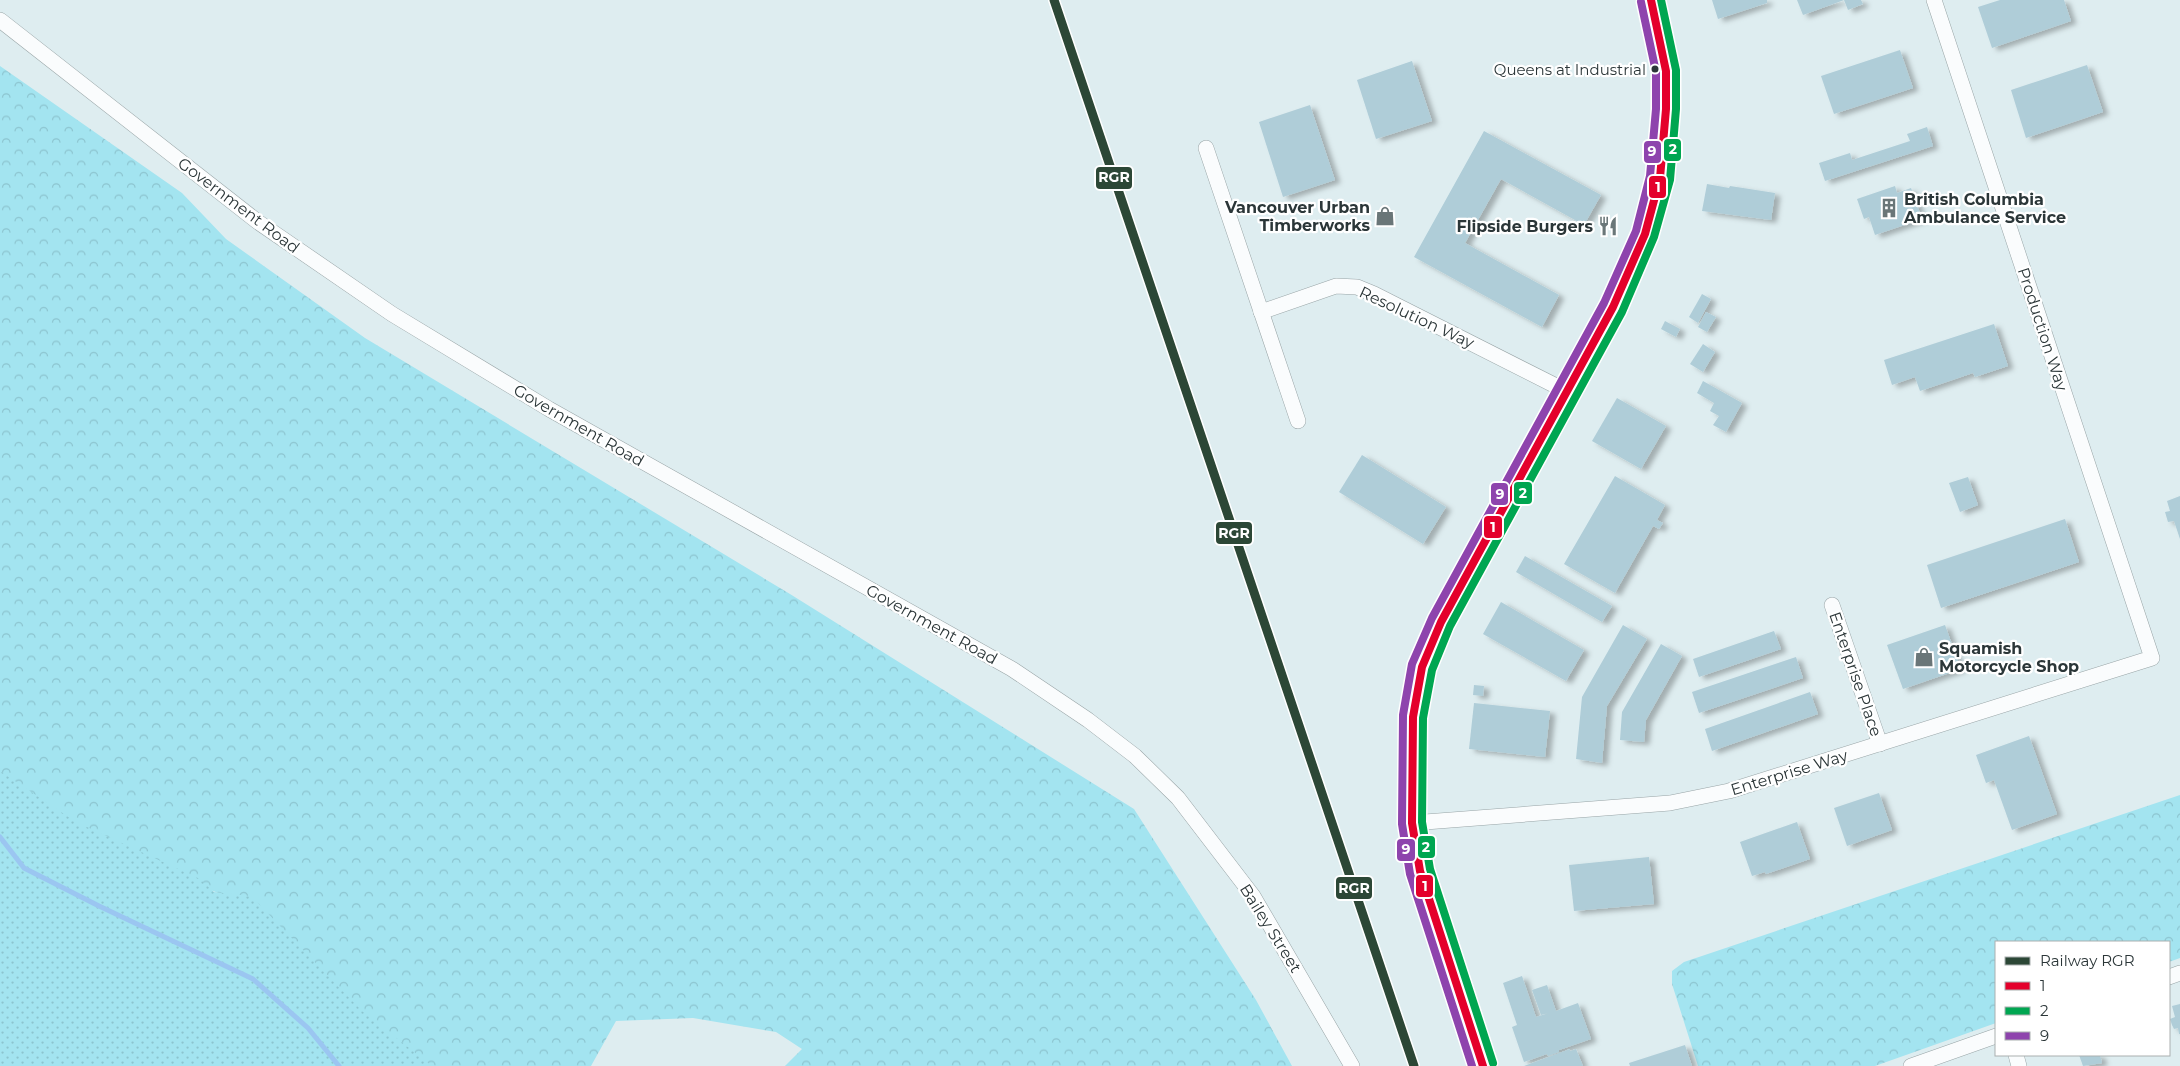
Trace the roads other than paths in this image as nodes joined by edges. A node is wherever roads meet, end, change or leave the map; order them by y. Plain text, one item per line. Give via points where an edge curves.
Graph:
1 (1651, 0) edge
2 (1934, 0) edge
3 (0, 20) edge
4 (1206, 148) dead end
5 (1261, 312) junction
6 (1566, 391) junction
7 (1298, 421) dead end
8 (1832, 605) dead end
9 (2152, 658) joint
10 (1880, 744) junction
11 (1178, 798) joint
12 (1412, 823) junction
13 (1995, 1036) edge
14 (1352, 1066) edge
15 (1483, 1066) edge
16 (1911, 1066) edge

1 - 6 street via 1666,71 1664,142 1654,205 1624,283
2 - 9 street, Production Way
3 - 11 street, Government Road via 258,222 392,314 549,408 1012,669 1135,756
4 - 5 street
5 - 6 street, Resolution Way via 1336,286 1357,288
5 - 7 street
6 - 12 street via 1441,622 1422,667 1413,716
8 - 10 street, Enterprise Place
9 - 10 street, Enterprise Way
10 - 12 street, Enterprise Way via 1729,792 1670,803
11 - 14 street, Bailey Street via 1254,896
12 - 15 street via 1420,871
13 - 16 street

